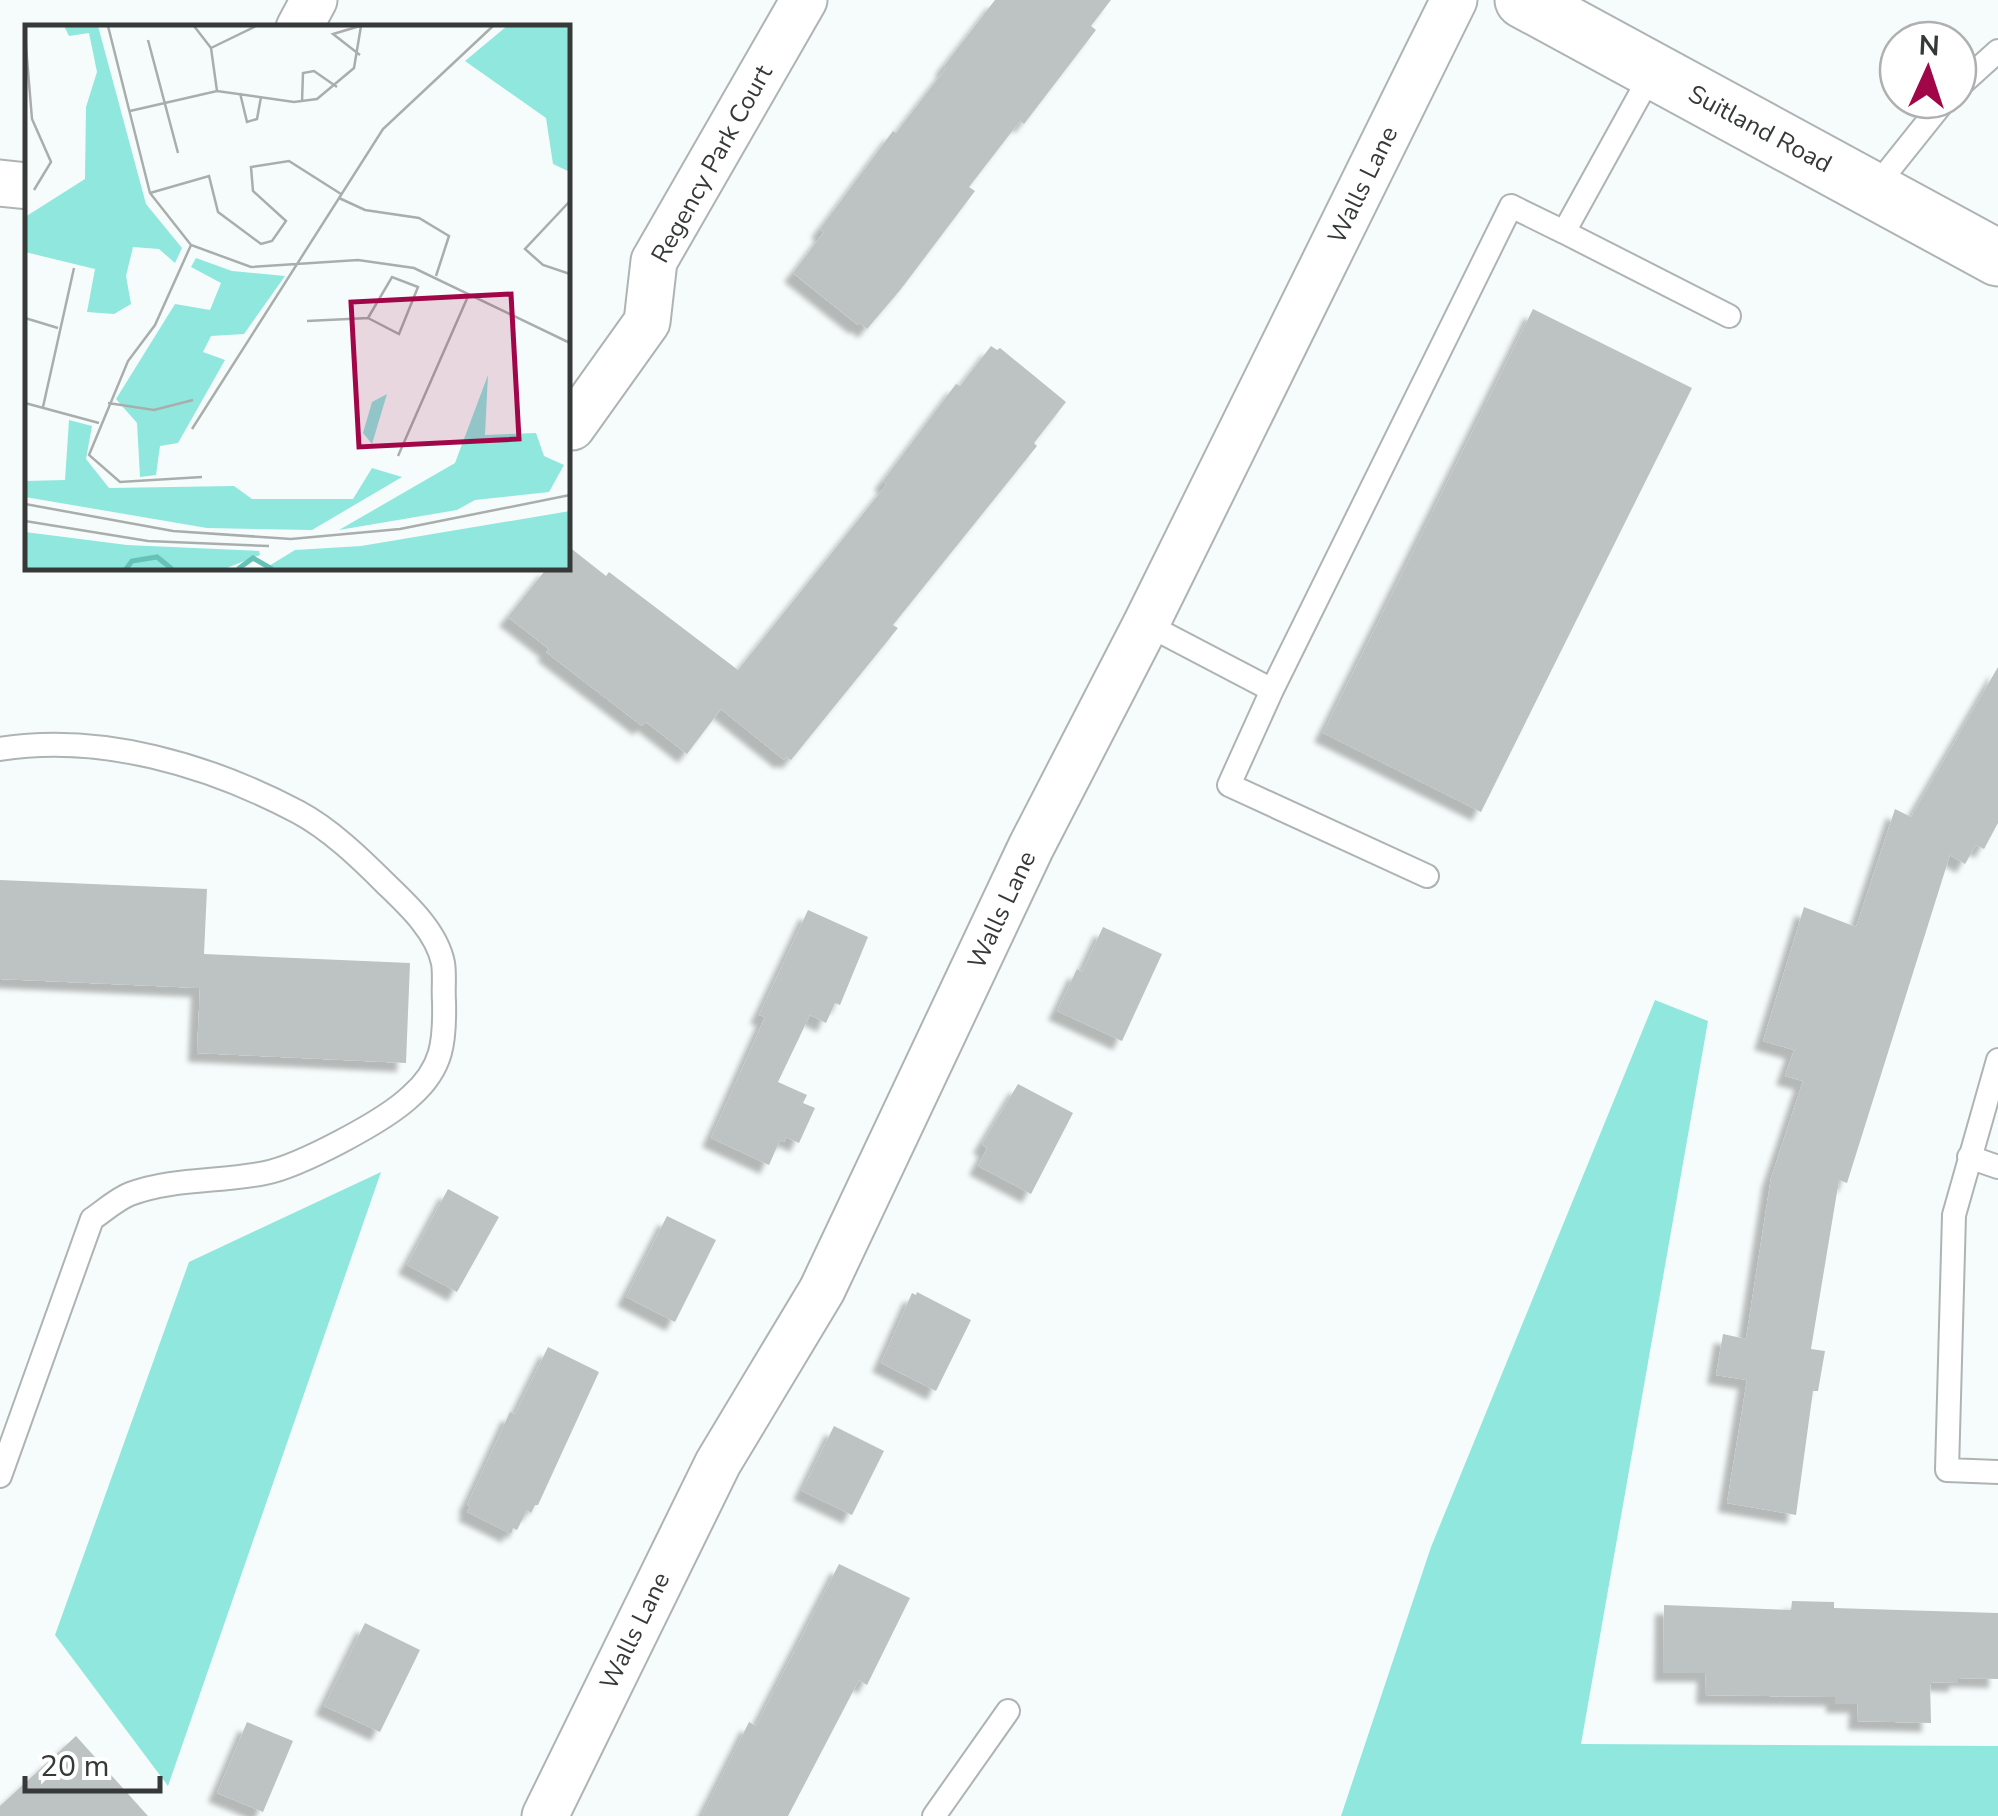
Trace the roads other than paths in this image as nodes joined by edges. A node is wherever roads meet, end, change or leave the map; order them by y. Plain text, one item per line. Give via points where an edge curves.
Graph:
1 (314, 0) edge
2 (804, 0) edge
3 (1454, 0) edge
4 (1523, 0) edge
5 (301, 25) edge
6 (1998, 51) edge
7 (1978, 69) edge
8 (1653, 71) junction
9 (1928, 120) edge
10 (0, 183) edge
11 (25, 186) edge
12 (1872, 190) junction
13 (1564, 232) junction
14 (1998, 258) edge
15 (1729, 316) dead end
16 (570, 425) edge
17 (1146, 624) junction
18 (1272, 690) junction
19 (0, 748) edge
20 (1426, 876) dead end
21 (1998, 1060) edge
22 (1969, 1157) junction
23 (1998, 1168) edge
24 (1998, 1472) edge
25 (0, 1476) edge
26 (1008, 1711) dead end
27 (545, 1816) edge
28 (934, 1816) edge

1 - 5 street
2 - 16 street, Regency Park Court via 654,261 647,322
3 - 17 street, Walls Lane
4 - 8 main road, Suitland Road
6 - 7 lane
8 - 12 main road, Suitland Road
8 - 13 lane
9 - 12 lane
10 - 11 street
12 - 14 main road, Suitland Road
13 - 15 lane
13 - 18 lane via 1511,206
17 - 18 lane
17 - 27 street, Walls Lane via 822,1290 718,1463
18 - 20 lane via 1229,785
19 - 25 lane via 36,743 161,758 301,814 365,863 428,931 442,961 444,1018 442,1058 412,1096 354,1136 269,1173 128,1194 92,1219
21 - 22 lane
22 - 23 lane
22 - 24 lane via 1954,1215 1947,1470
26 - 28 lane

